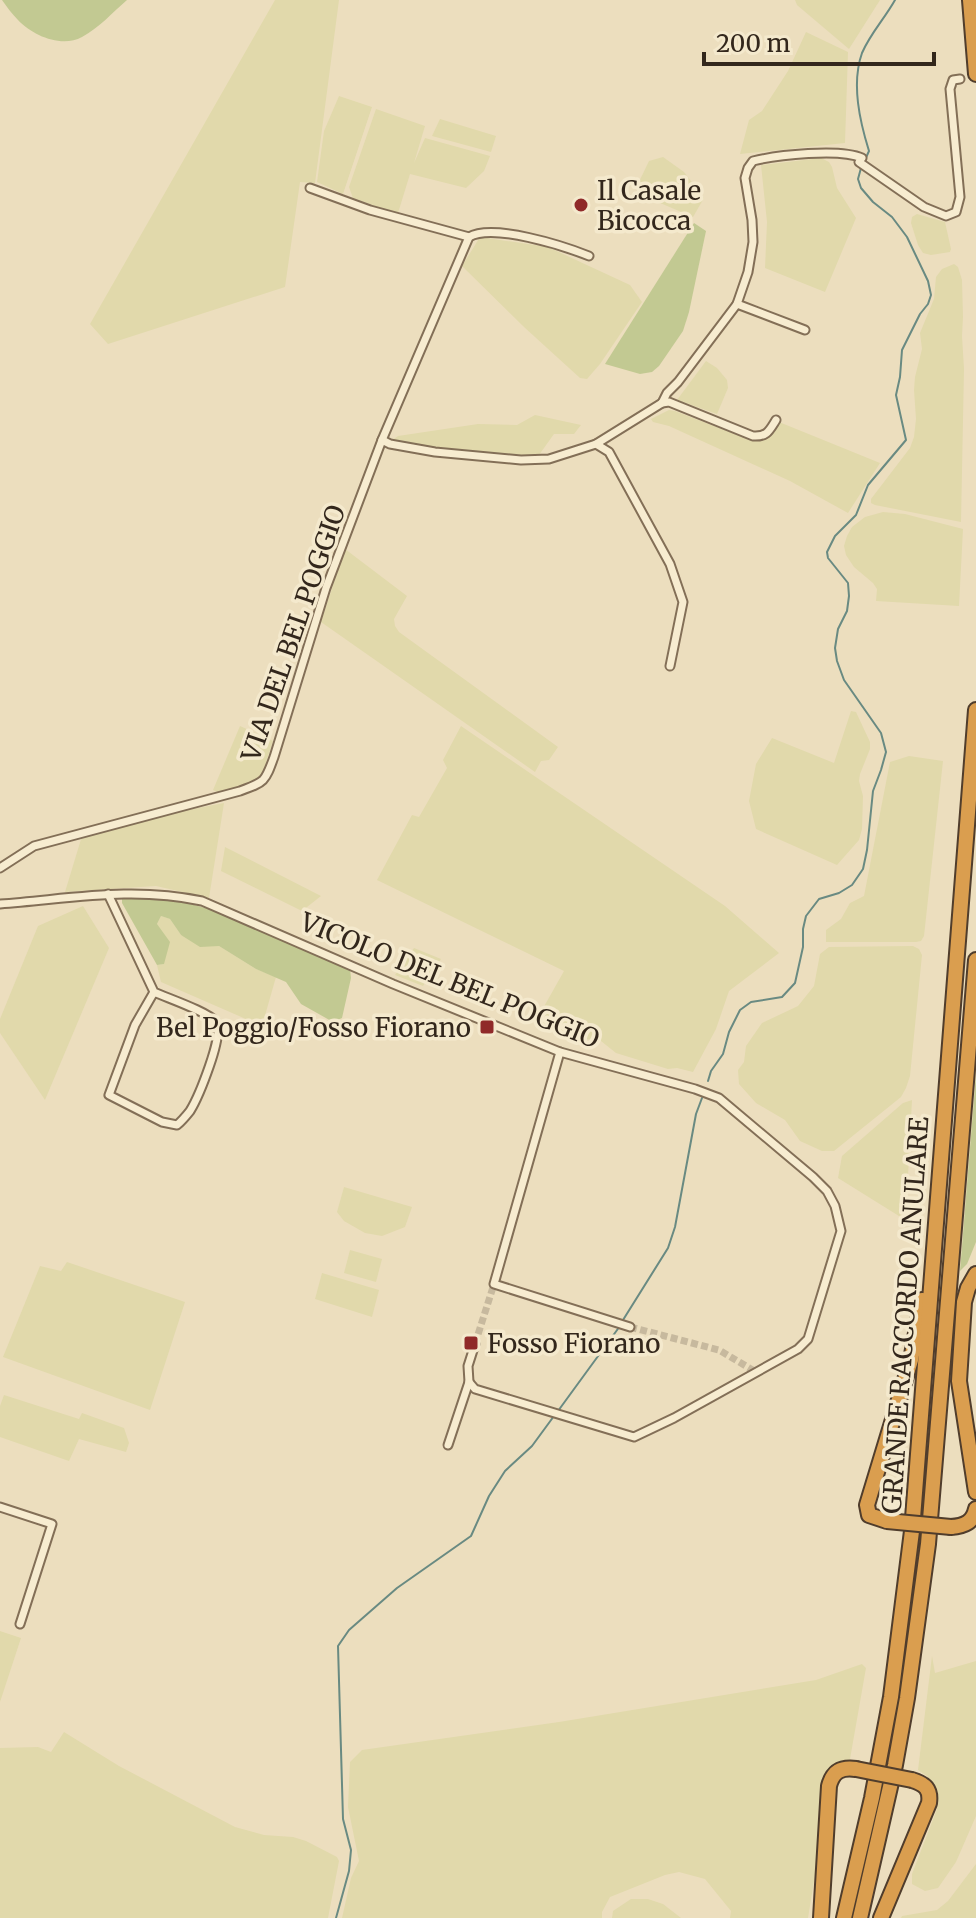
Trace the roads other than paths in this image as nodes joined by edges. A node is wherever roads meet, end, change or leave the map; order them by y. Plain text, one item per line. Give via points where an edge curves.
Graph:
1 (970, 0) edge
2 (976, 74) edge
3 (960, 79) dead end
4 (310, 188) dead end
5 (469, 237) junction
6 (589, 256) dead end
7 (737, 304) junction
8 (805, 330) dead end
9 (662, 403) junction
10 (776, 420) dead end
11 (382, 440) junction
12 (596, 444) junction
13 (670, 666) dead end
14 (976, 710) edge
15 (0, 868) edge
16 (108, 894) junction
17 (0, 904) edge
18 (976, 960) edge
19 (154, 992) junction
20 (560, 1052) junction
21 (936, 1225) junction
22 (976, 1274) edge
23 (630, 1327) tunnel mouth
24 (475, 1344) tunnel mouth
25 (469, 1382) junction
26 (448, 1445) dead end
27 (976, 1492) edge
28 (0, 1507) edge
29 (976, 1509) edge
30 (20, 1624) dead end
31 (821, 1918) edge
32 (844, 1918) edge
33 (860, 1918) edge
34 (881, 1918) edge

1 - 2 highway
3 - 7 street via 953,80 950,89 960,197 956,212 946,216 924,207 858,159 829,152 756,160 745,178 753,242
4 - 5 street
5 - 6 street via 528,237
5 - 11 street
7 - 8 street
7 - 9 street
9 - 10 street via 753,436 767,434
9 - 12 street
11 - 12 street via 435,452 521,460 549,459
11 - 15 street, VIA DEL BEL POGGIO via 326,588 264,780 34,846
12 - 13 street via 609,452 675,577 683,602
14 - 21 highway, GRANDE RACCORDO ANULARE
16 - 17 street, VICOLO DEL BEL POGGIO
16 - 19 street
16 - 20 street, VICOLO DEL BEL POGGIO via 149,893 202,901
18 - 33 highway, GRANDE RACCORDO ANULARE via 928,1544 895,1765
19 - 19 street via 214,1019 219,1029 191,1109 177,1125 109,1095 135,1025
20 - 23 street via 494,1284
20 - 25 street, VICOLO DEL BEL POGGIO via 719,1098 827,1191 841,1231 808,1339 798,1349 634,1437 475,1389
21 - 29 highway, bridge via 911,1360 867,1505 869,1515 887,1521 951,1527 969,1522
21 - 32 highway, GRANDE RACCORDO ANULARE via 905,1594 872,1798
22 - 27 highway via 964,1302 959,1381
24 - 25 street
25 - 26 street
28 - 30 street via 52,1524
31 - 34 highway, bridge via 829,1786 837,1771 847,1768 912,1780 929,1793

